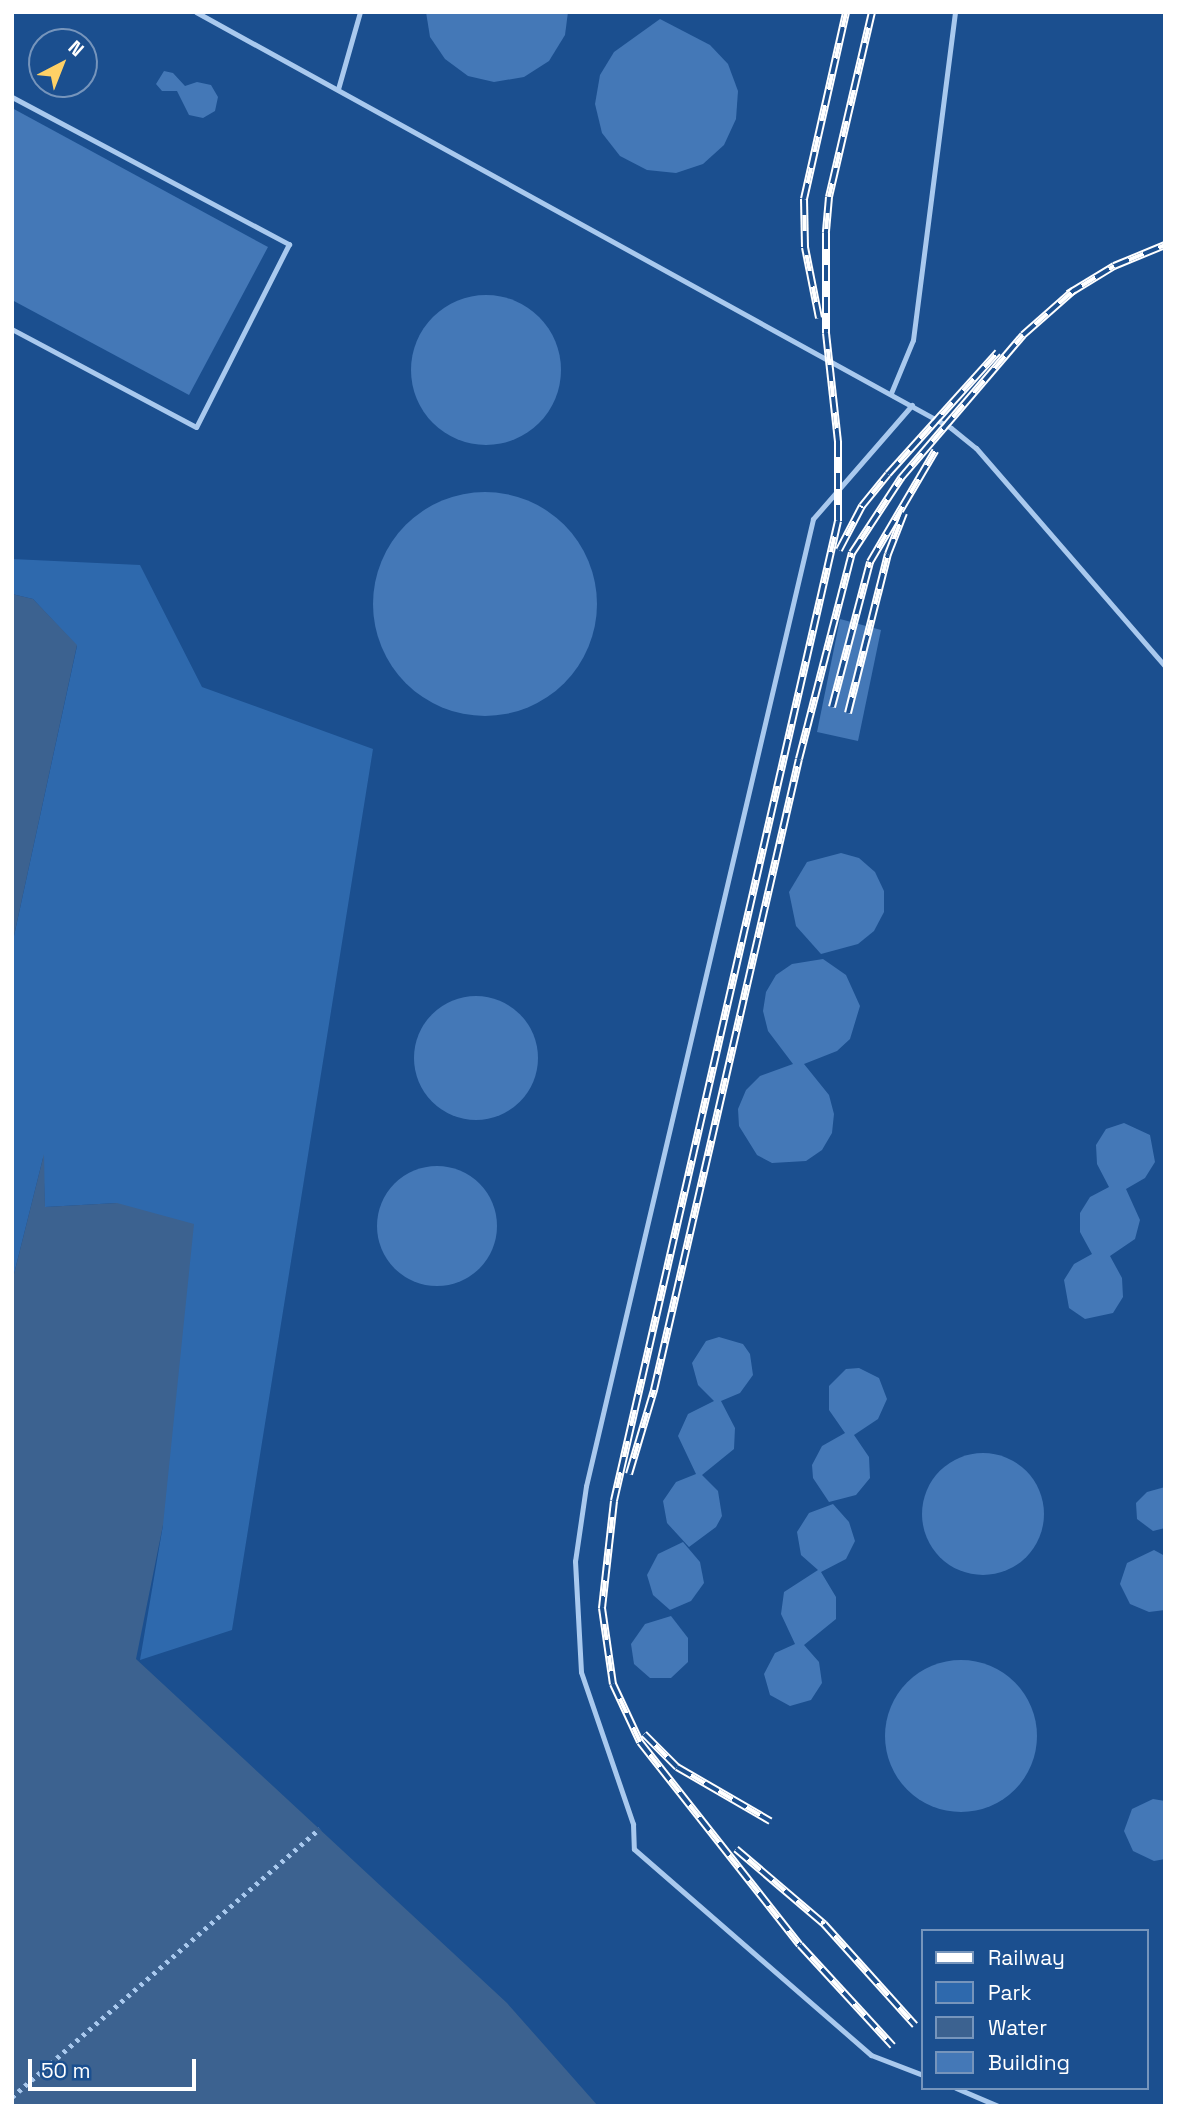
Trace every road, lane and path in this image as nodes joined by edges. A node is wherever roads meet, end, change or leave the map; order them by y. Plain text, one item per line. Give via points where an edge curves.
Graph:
1 (196, 12) edge
2 (360, 12) edge
3 (955, 12) edge
4 (338, 89) junction
5 (12, 97) edge
6 (12, 329) edge
7 (891, 393) junction
8 (912, 405) junction
9 (1165, 666) edge
10 (319, 1829) dead end
11 (922, 2075) edge
12 (961, 2090) edge
13 (12, 2096) edge
14 (998, 2106) edge

1 - 4 lane
2 - 4 lane
3 - 7 lane via 913,340
4 - 7 lane
5 - 6 lane via 289,244 196,427
7 - 8 lane
8 - 9 lane via 976,448
8 - 11 lane via 813,519 586,1486 575,1561 581,1672 634,1824 634,1849 871,2055
10 - 13 path
12 - 14 lane

